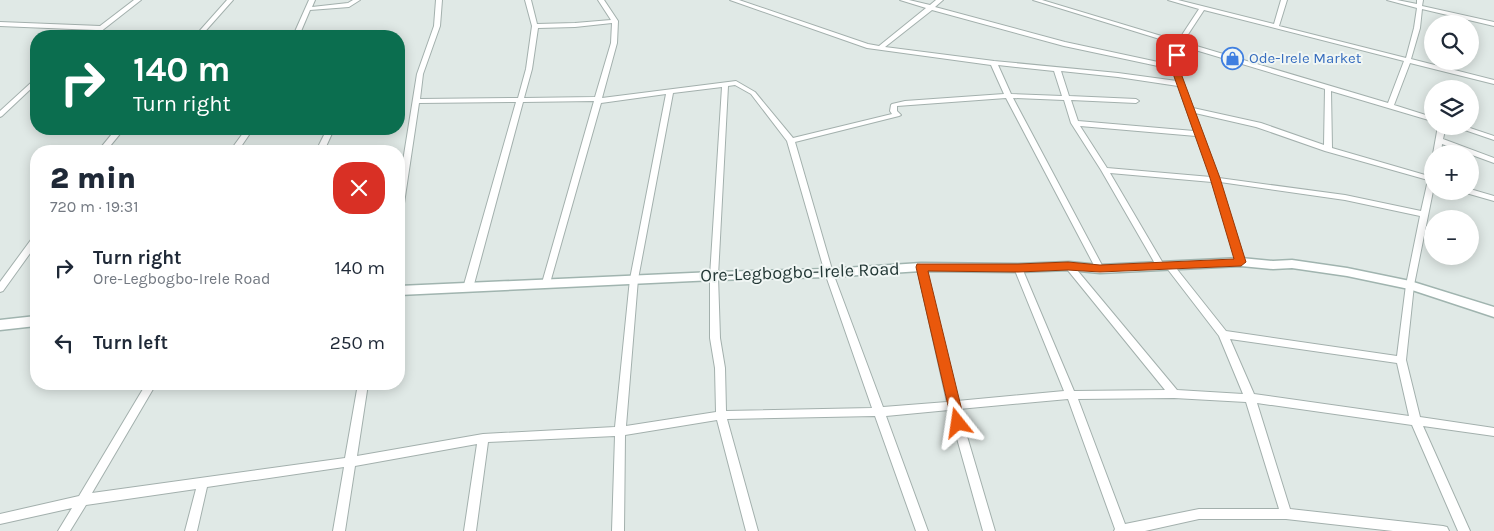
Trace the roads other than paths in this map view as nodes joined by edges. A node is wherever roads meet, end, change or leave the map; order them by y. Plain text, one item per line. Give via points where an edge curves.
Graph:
1 (138, 0) edge
2 (230, 0) edge
3 (312, 0) edge
4 (357, 0) edge
5 (439, 0) edge
6 (528, 0) edge
7 (601, 0) edge
8 (903, 0) edge
9 (940, 0) edge
10 (1039, 0) edge
11 (1172, 0) edge
12 (1284, 0) edge
13 (1390, 0) edge
14 (737, 1) edge
15 (1194, 3) edge
16 (1420, 3) edge
17 (930, 8) junction
18 (1202, 8) junction
19 (307, 9) junction
20 (615, 21) junction
21 (0, 24) edge
22 (1494, 24) edge
23 (535, 26) junction
24 (1276, 26) junction
25 (103, 28) junction
26 (100, 30) edge
27 (203, 30) edge
28 (298, 30) edge
29 (1179, 43) junction
30 (881, 47) junction
31 (1408, 62) junction
32 (994, 63) junction
33 (1175, 68) junction
34 (1057, 70) junction
35 (1494, 82) edge
36 (1181, 84) junction
37 (724, 86) junction
38 (30, 87) edge
39 (1328, 88) junction
40 (670, 92) junction
41 (1008, 96) junction
42 (521, 99) junction
43 (1066, 99) junction
44 (598, 100) junction
45 (417, 101) junction
46 (1136, 101) dead end
47 (1390, 106) junction
48 (1192, 110) junction
49 (0, 115) edge
50 (1424, 117) edge
51 (1076, 123) junction
52 (1479, 133) edge
53 (1199, 134) junction
54 (115, 135) edge
55 (1440, 135) edge
56 (1494, 138) edge
57 (1439, 140) junction
58 (791, 141) junction
59 (107, 145) edge
60 (1438, 145) edge
61 (1328, 149) junction
62 (1494, 161) edge
63 (1106, 170) junction
64 (405, 174) edge
65 (1215, 178) junction
66 (1424, 178) edge
67 (1479, 194) edge
68 (1494, 199) edge
69 (1424, 214) joint
70 (30, 247) edge
71 (1241, 262) junction
72 (1165, 265) junction
73 (1068, 266) junction
74 (921, 267) junction
75 (1018, 268) junction
76 (1100, 268) junction
77 (829, 273) junction
78 (714, 276) junction
79 (634, 279) junction
80 (546, 283) junction
81 (1410, 286) junction
82 (0, 288) edge
83 (468, 288) junction
84 (405, 291) edge
85 (1494, 312) edge
86 (30, 322) edge
87 (0, 324) edge
88 (1224, 334) junction
89 (1401, 360) junction
90 (147, 390) edge
91 (362, 390) edge
92 (1174, 394) junction
93 (1070, 395) junction
94 (1250, 398) junction
95 (953, 405) junction
96 (880, 412) junction
97 (721, 415) junction
98 (1416, 422) junction
99 (620, 431) junction
100 (1494, 432) edge
101 (483, 438) junction
102 (350, 462) junction
103 (203, 482) junction
104 (82, 500) junction
105 (1286, 514) junction
106 (0, 519) edge
107 (64, 531) edge
108 (191, 531) edge
109 (340, 531) edge
110 (470, 531) edge
111 (618, 531) edge
112 (752, 531) edge
113 (922, 531) edge
114 (989, 531) edge
115 (1121, 531) edge
116 (1443, 531) edge
117 (1464, 531) edge

1 - 25 street
2 - 27 street
3 - 19 street
4 - 19 street via 349,5
5 - 45 street via 437,26 420,74
6 - 23 street
7 - 20 street
8 - 17 street
9 - 17 street
10 - 29 street
11 - 15 street
12 - 24 street
13 - 16 street
14 - 30 street via 841,38
15 - 18 street
16 - 22 street
16 - 31 street via 1417,32
17 - 30 street
17 - 33 street via 1064,44
18 - 24 street
18 - 29 street
19 - 28 street
20 - 23 street
20 - 44 street via 614,43
21 - 25 street
23 - 42 street
24 - 31 street
25 - 26 street
29 - 33 street
29 - 39 street
30 - 32 street
31 - 35 street
31 - 47 street
32 - 34 street
32 - 41 street
33 - 36 street
34 - 36 street
34 - 43 street
36 - 48 street
37 - 40 street
37 - 58 street via 736,84 749,89
37 - 78 street
38 - 49 street
39 - 47 street
39 - 61 street
40 - 44 street
40 - 79 street
41 - 43 street
41 - 58 street via 897,104 893,108 897,115
41 - 76 street
42 - 44 street
42 - 45 street
42 - 83 street
43 - 46 street
43 - 51 street
44 - 80 street
45 - 64 street
47 - 50 street
48 - 53 street
48 - 61 street via 1258,125
51 - 53 street
51 - 63 street
52 - 56 street
53 - 65 street
54 - 59 street
55 - 57 street
57 - 60 street
57 - 62 street
58 - 77 street
61 - 66 street
63 - 65 street
63 - 72 street
65 - 69 street via 1371,201
65 - 71 street
67 - 68 street
69 - 81 street
70 - 82 street
71 - 72 main road, Ore-Legbogbo-Irele Road
71 - 81 main road, Ore-Legbogbo-Irele Road via 1306,266
72 - 76 main road, Ore-Legbogbo-Irele Road
72 - 88 street
73 - 75 main road, Ore-Legbogbo-Irele Road
73 - 76 main road, Ore-Legbogbo-Irele Road
73 - 92 street
74 - 75 main road, Ore-Legbogbo-Irele Road
74 - 77 main road, Ore-Legbogbo-Irele Road
74 - 95 street
75 - 93 street
77 - 78 main road, Ore-Legbogbo-Irele Road
77 - 96 street
78 - 79 main road, Ore-Legbogbo-Irele Road
78 - 97 street
79 - 80 main road, Ore-Legbogbo-Irele Road
79 - 99 street
80 - 83 main road, Ore-Legbogbo-Irele Road
81 - 85 main road, Ore-Legbogbo-Irele Road
81 - 89 street
83 - 84 main road, Ore-Legbogbo-Irele Road
86 - 87 main road
88 - 89 street
88 - 94 street
89 - 98 street
90 - 104 street
91 - 102 street
92 - 93 street
92 - 94 street
93 - 95 street
93 - 115 street
94 - 98 street
94 - 105 street
95 - 96 street
95 - 114 street
96 - 97 street
96 - 113 street
97 - 99 street
97 - 112 street
98 - 100 street
98 - 117 street
99 - 101 street
99 - 111 street
101 - 102 street
101 - 110 street
102 - 103 street
102 - 109 street
103 - 104 street
103 - 108 street
104 - 106 street
104 - 107 street
105 - 115 street via 1200,514
105 - 116 street

